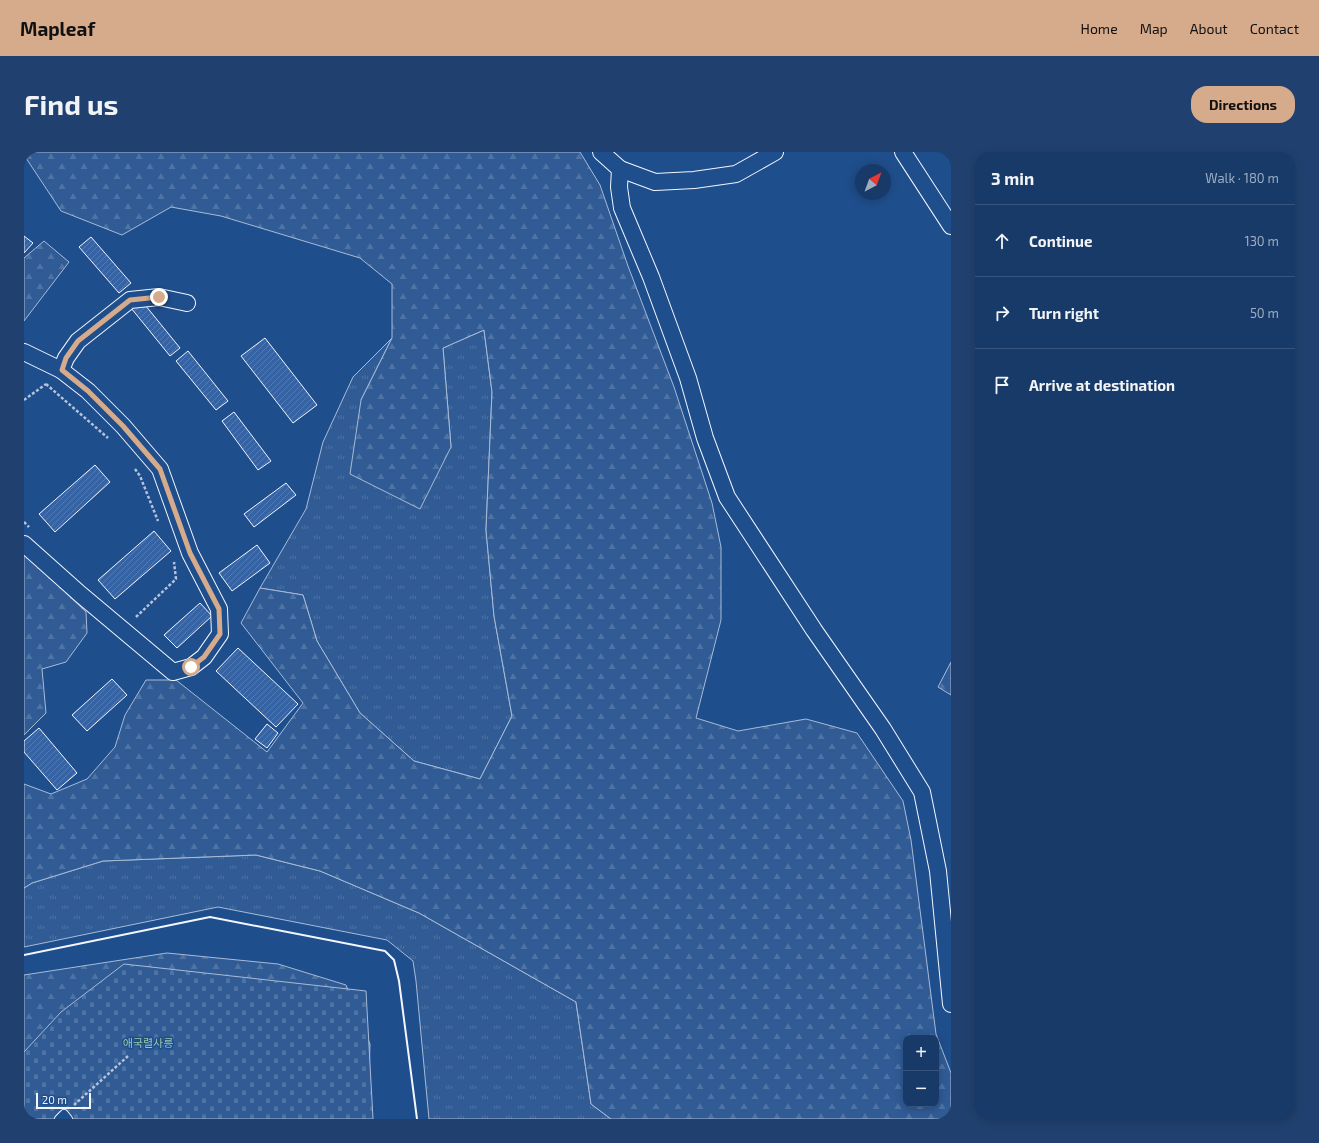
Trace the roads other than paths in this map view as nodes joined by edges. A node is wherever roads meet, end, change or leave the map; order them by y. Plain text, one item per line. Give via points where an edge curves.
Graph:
1 (601, 152) edge
2 (775, 152) edge
3 (903, 152) edge
4 (620, 169) junction
5 (951, 226) edge
6 (187, 303) dead end
7 (24, 352) edge
8 (62, 370) junction
9 (28, 537) edge
10 (951, 1004) edge

1 - 4 street
2 - 4 street via 736,174 694,180 655,182
3 - 5 street
4 - 10 street via 622,208 686,371 705,438 727,497 814,630 883,729 922,792 938,871
6 - 8 street via 159,297 130,300 78,341 66,358
7 - 8 street
8 - 9 street via 123,426 160,469 190,553 219,609 220,634 204,657 191,667 173,672 80,594

